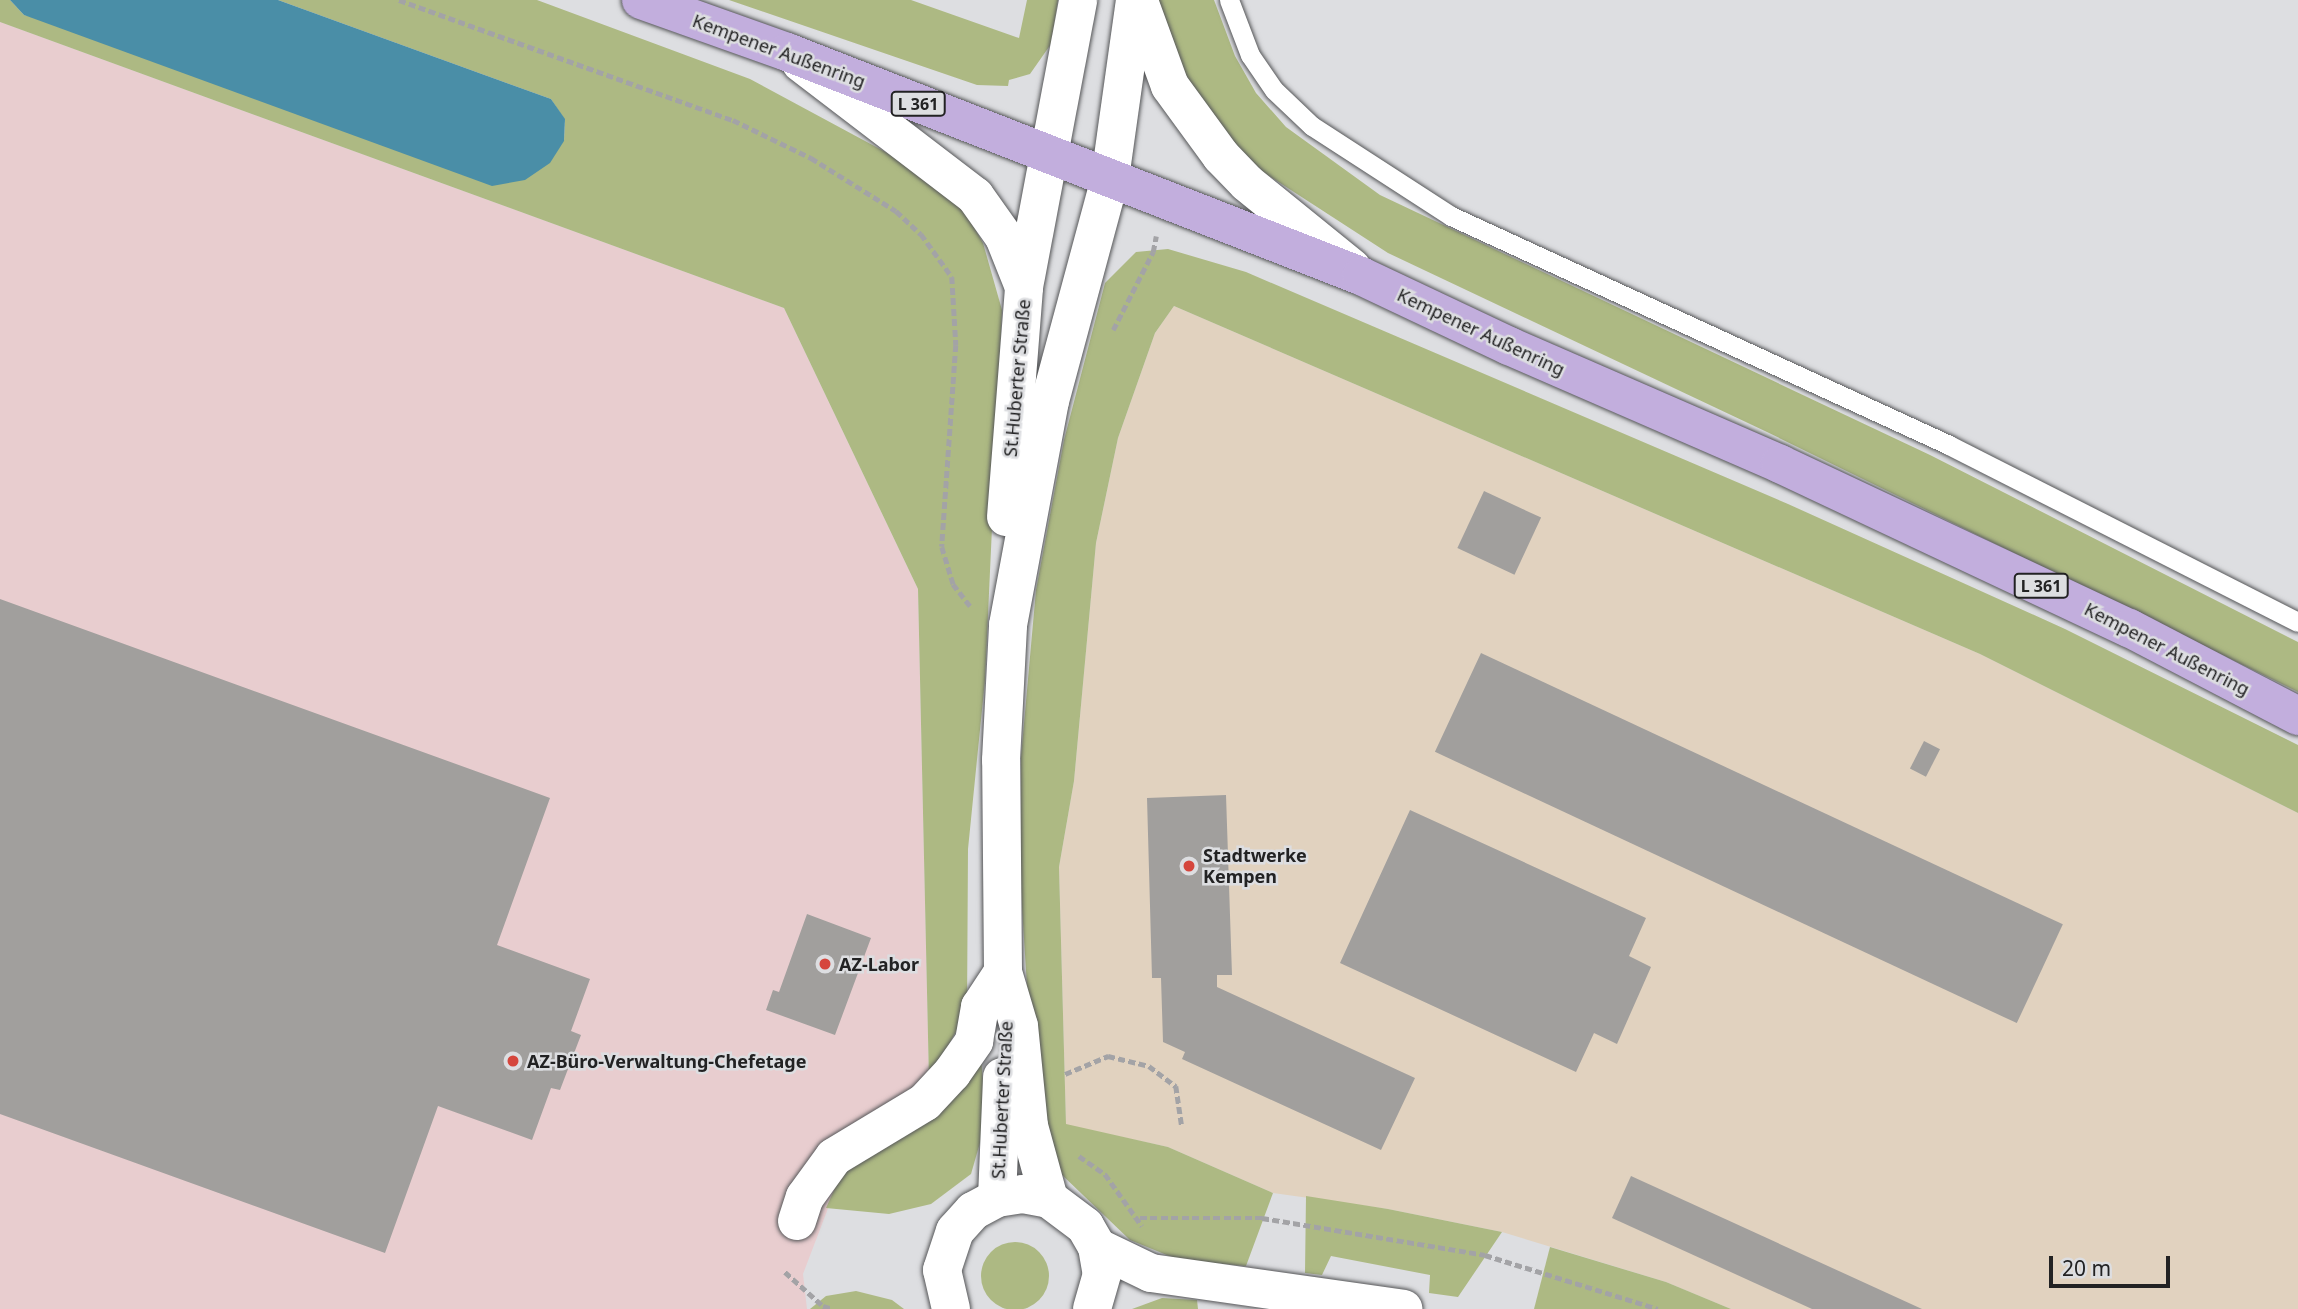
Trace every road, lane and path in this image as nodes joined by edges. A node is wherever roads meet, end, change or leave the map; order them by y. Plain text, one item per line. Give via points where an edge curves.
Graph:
1 (399, 0) edge
2 (641, 0) edge
3 (1078, 0) edge
4 (1137, 0) edge
5 (1229, 0) edge
6 (787, 52) junction
7 (1050, 154) junction
8 (1110, 178) junction
9 (1163, 199) junction
10 (1362, 276) junction
11 (1024, 286) junction
12 (1109, 338) dead end
13 (1009, 614) junction
14 (2298, 622) edge
15 (2298, 716) edge
16 (1006, 988) junction
17 (1062, 1074) dead end
18 (1182, 1128) dead end
19 (1073, 1152) dead end
20 (997, 1198) junction
21 (1049, 1199) junction
22 (797, 1222) dead end
23 (1097, 1247) junction
24 (785, 1272) dead end
25 (1151, 1273) junction
26 (1094, 1305) edge
27 (833, 1309) edge
28 (951, 1309) edge
29 (1402, 1309) edge
30 (1658, 1309) edge

1 - 13 path via 733,120 811,158 896,211 921,234 952,277 954,304 956,345 942,547 953,583 972,608
2 - 6 main road, Kempener Außenring / L 361
3 - 7 street, St.Huberter Straße
4 - 8 street, St.Huberter Straße
4 - 10 street via 1170,86 1221,156 1247,183
5 - 14 lane via 1250,55 1274,90 1312,126 1451,216 1949,445
6 - 7 main road, Kempener Außenring / L 361
6 - 11 street via 975,196 1004,237
7 - 8 main road, Kempener Außenring / L 361
7 - 11 street, St.Huberter Straße
8 - 9 main road, Kempener Außenring / L 361
8 - 13 street, St.Huberter Straße via 1050,401
9 - 10 main road, Kempener Außenring / L 361
9 - 12 path via 1153,252
10 - 15 main road, Kempener Außenring / L 361 via 2116,622
11 - 13 street, St.Huberter Straße via 1004,547
13 - 16 street, St.Huberter Straße via 1001,760
16 - 20 street, St.Huberter Straße
16 - 21 street, St.Huberter Straße via 1019,1026 1029,1126
16 - 22 street, St.Huberter Straße via 980,1007 974,1041 952,1073 925,1102 834,1157 805,1198
17 - 18 path via 1108,1056 1149,1066 1176,1086
19 - 30 path via 1105,1174 1140,1218 1262,1219 1485,1255
20 - 21 street via 1023,1194
20 - 28 street via 973,1211 946,1250 942,1270
21 - 23 street via 1077,1218
23 - 25 street
23 - 26 street via 1102,1274
24 - 27 path via 822,1306
25 - 26 street
25 - 29 street

